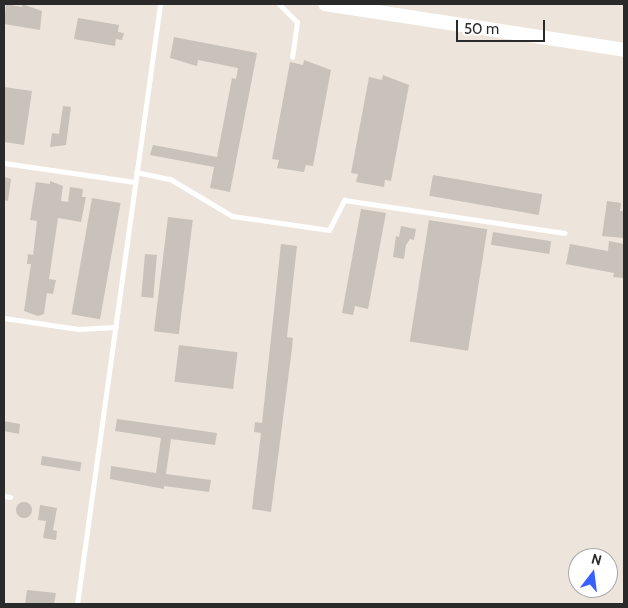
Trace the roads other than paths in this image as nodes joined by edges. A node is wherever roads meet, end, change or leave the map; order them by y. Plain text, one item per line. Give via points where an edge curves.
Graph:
1 (160, 4) edge
2 (280, 4) edge
3 (325, 4) edge
4 (624, 50) edge
5 (292, 57) dead end
6 (4, 163) edge
7 (136, 172) junction
8 (135, 182) junction
9 (566, 233) dead end
10 (4, 318) edge
11 (116, 327) junction
12 (4, 496) edge
13 (10, 498) dead end
14 (77, 604) edge

1 - 7 lane
2 - 5 lane via 297,22
3 - 4 main road
6 - 8 lane
7 - 8 lane
7 - 9 lane via 170,179 232,216 329,230 344,200
8 - 11 lane
10 - 11 lane via 78,329
11 - 14 lane
12 - 13 lane

